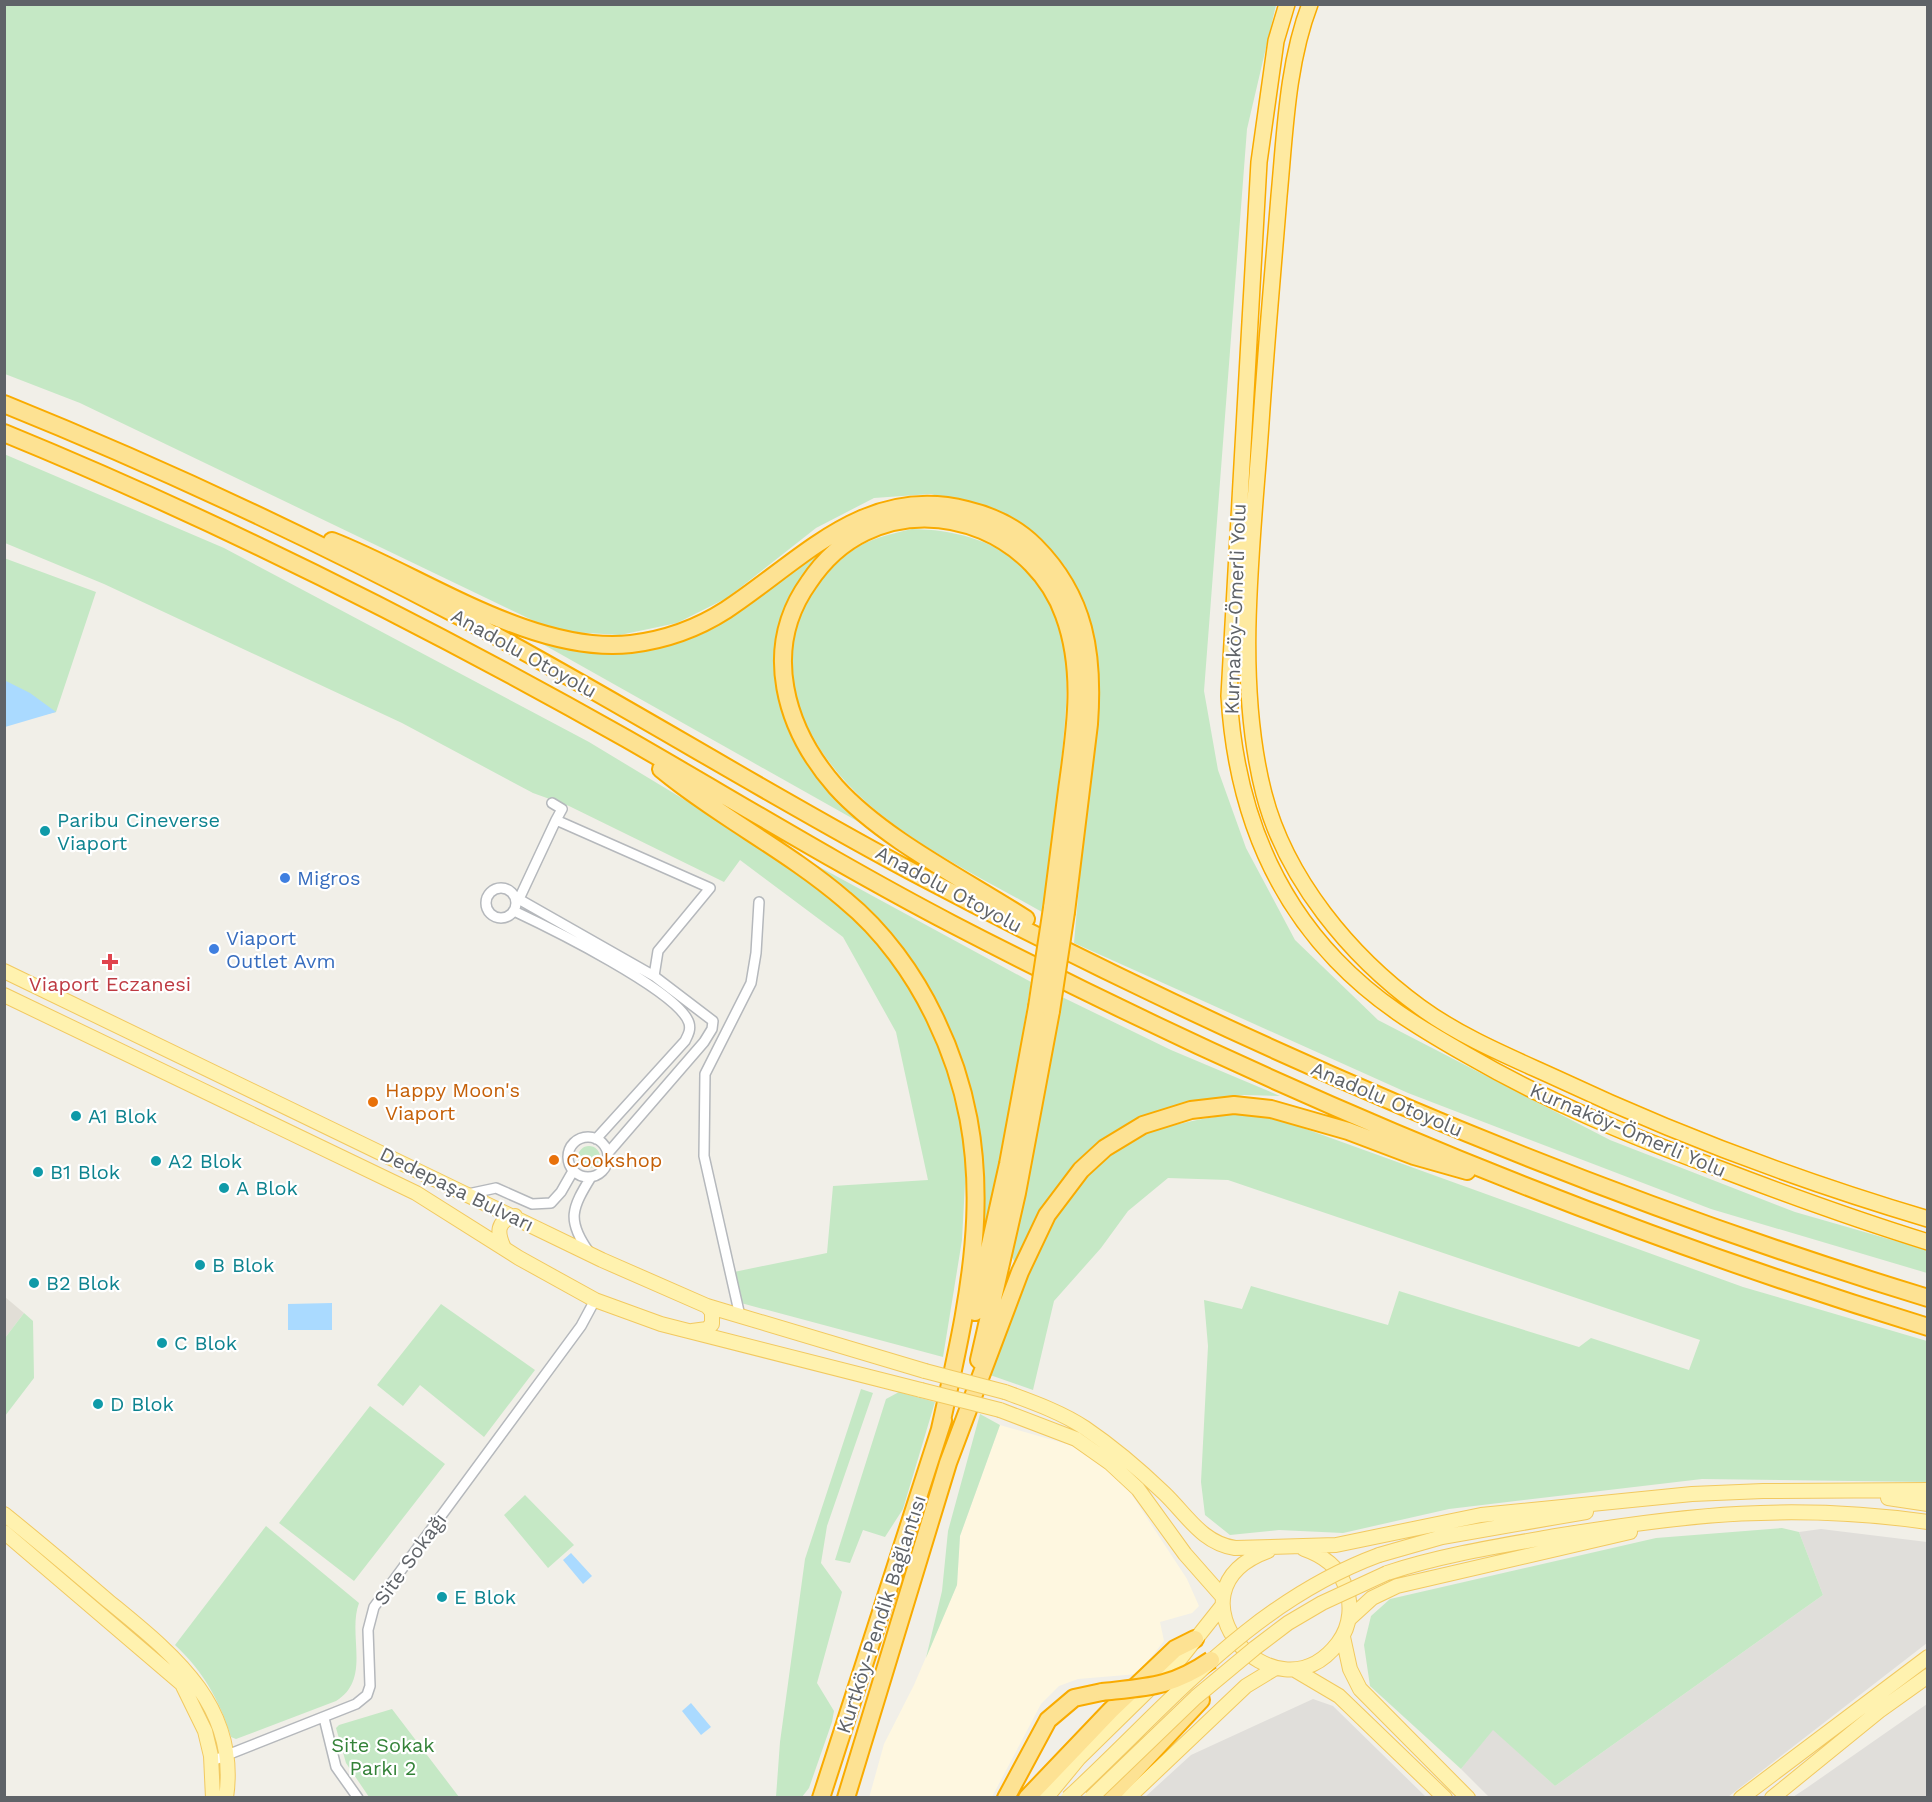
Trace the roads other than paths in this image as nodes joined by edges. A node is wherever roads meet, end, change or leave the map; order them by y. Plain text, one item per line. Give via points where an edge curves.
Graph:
1 (1287, 4) edge
2 (1310, 4) edge
3 (4, 404) edge
4 (4, 434) edge
5 (244, 508) junction
6 (625, 738) junction
7 (552, 803) dead end
8 (556, 820) junction
9 (517, 898) junction
10 (759, 902) dead end
11 (1059, 910) junction
12 (514, 911) junction
13 (1087, 959) junction
14 (4, 971) edge
15 (654, 976) junction
16 (4, 995) edge
17 (1044, 1009) junction
18 (702, 1012) junction
19 (690, 1025) junction
20 (711, 1033) junction
21 (596, 1139) junction
22 (608, 1153) junction
23 (573, 1171) junction
24 (591, 1177) junction
25 (1531, 1188) junction
26 (468, 1194) junction
27 (515, 1216) junction
28 (1928, 1219) edge
29 (1928, 1242) edge
30 (504, 1248) junction
31 (590, 1254) junction
32 (1928, 1298) edge
33 (595, 1300) junction
34 (707, 1306) junction
35 (740, 1316) junction
36 (1928, 1327) edge
37 (689, 1332) junction
38 (940, 1429) junction
39 (961, 1431) junction
40 (1928, 1490) edge
41 (1763, 1491) junction
42 (1692, 1494) junction
43 (1928, 1504) edge
44 (1748, 1512) junction
45 (1839, 1513) junction
46 (4, 1514) edge
47 (1928, 1522) edge
48 (4, 1532) edge
49 (1928, 1533) edge
50 (1280, 1547) junction
51 (1299, 1547) junction
52 (1222, 1601) junction
53 (1349, 1619) junction
54 (136, 1624) junction
55 (126, 1635) junction
56 (1343, 1637) junction
57 (1195, 1639) junction
58 (1928, 1657) edge
59 (1211, 1660) junction
60 (1230, 1669) junction
61 (1274, 1669) junction
62 (1295, 1670) junction
63 (1928, 1676) edge
64 (324, 1718) junction
65 (226, 1756) junction
66 (212, 1761) junction
67 (213, 1797) edge
68 (226, 1797) edge
69 (358, 1797) edge
70 (821, 1797) edge
71 (846, 1797) edge
72 (1006, 1797) edge
73 (1028, 1797) edge
74 (1046, 1797) edge
75 (1068, 1797) edge
76 (1091, 1797) edge
77 (1109, 1797) edge
78 (1128, 1797) edge
79 (1446, 1797) edge
80 (1468, 1797) edge
81 (1741, 1797) edge
82 (1772, 1797) edge

1 - 29 highway, Kurnaköy-Ömerli Yolu via 1276,41 1259,162 1229,696 1234,751 1248,813 1281,884 1301,917 1365,988 1395,1013 1510,1080 1591,1119 1674,1152 1850,1218
2 - 28 highway, Kurnaköy-Ömerli Yolu via 1299,33 1284,146 1255,513 1249,690 1252,734 1266,800 1301,877 1325,914 1371,966 1421,1008 1483,1044 1713,1147 1822,1188
3 - 5 highway, Anadolu Otoyolu
4 - 6 highway, Anadolu Otoyolu via 106,475 323,576
5 - 11 highway via 374,558 523,628 566,642 594,645 630,644 691,628 724,611 819,542 869,514 928,504 975,512 1008,525 1028,539 1059,574 1088,639 1089,724
5 - 13 highway, Anadolu Otoyolu via 459,616 922,877
6 - 25 highway, Anadolu Otoyolu via 951,923 1131,1014
6 - 38 highway via 685,789 803,866 847,901 889,945 939,1025 966,1106 977,1188 975,1241 965,1311
7 - 8 street via 562,809
8 - 9 street
8 - 15 street via 710,888 658,951
9 - 12 street
9 - 12 street via 499,888 485,900 487,911 495,918 506,918
9 - 15 street
10 - 35 street via 751,983 705,1074 704,1156
11 - 13 highway via 1077,675 1072,642 1050,586 1032,562 995,535 970,525 927,519 865,532 828,559 813,576 784,632 784,687 808,750 837,788 890,832
11 - 17 highway, bridge
12 - 19 street via 623,968 660,993
13 - 32 highway, Anadolu Otoyolu via 1272,1049 1459,1130 1706,1225
14 - 26 main road, Dedepaşa Bulvarı
15 - 18 street
16 - 30 main road, Dedepaşa Bulvarı via 416,1193
17 - 38 highway via 965,1354
17 - 39 highway via 1008,1234
18 - 19 street via 694,1014
18 - 20 street via 713,1021
19 - 20 street via 698,1035
19 - 21 street via 685,1041
20 - 22 street
21 - 22 street
21 - 23 street via 582,1138 572,1146 568,1159
22 - 24 street via 606,1166
23 - 24 street
23 - 26 street via 551,1203 532,1204 496,1188
24 - 31 street via 573,1213 578,1237
25 - 36 highway, Anadolu Otoyolu via 1809,1289
25 - 39 highway via 1414,1156 1348,1131 1271,1109 1211,1107 1143,1125 1094,1157 1072,1179 1047,1215 1020,1272
26 - 27 main road, Dedepaşa Bulvarı
27 - 30 main road via 499,1226
27 - 31 main road, Dedepaşa Bulvarı
30 - 33 main road, Dedepaşa Bulvarı
31 - 34 main road, Dedepaşa Bulvarı
33 - 37 main road, Dedepaşa Bulvarı
33 - 64 street, Site Sokağı via 581,1326 374,1607 368,1630 367,1695
34 - 35 main road, Dedepaşa Bulvarı
34 - 37 main road via 712,1312 712,1324 707,1329
35 - 50 main road, Dedepaşa Bulvarı, bridge via 1005,1392 1050,1409 1084,1427 1164,1494 1209,1539 1235,1548
37 - 52 main road, Dedepaşa Bulvarı, bridge via 1000,1410 1076,1439 1138,1489
38 - 70 highway, Kurtköy-Pendik Bağlantısı
39 - 71 highway, Kurtköy-Pendik Bağlantısı via 944,1474
40 - 41 main road
41 - 42 main road
41 - 43 main road via 1871,1496
42 - 51 main road via 1481,1515 1360,1541
42 - 59 main road, bridge via 1442,1537 1379,1555 1307,1588 1245,1630
44 - 45 main road
44 - 53 main road via 1671,1524 1423,1579 1372,1598
44 - 60 main road, bridge via 1609,1527 1445,1556 1387,1573 1288,1623
45 - 47 main road
45 - 49 main road
46 - 54 main road
48 - 55 main road
50 - 51 main road
50 - 52 main road via 1254,1556 1239,1568 1225,1584
51 - 53 main road via 1333,1565 1347,1590
52 - 57 main road
52 - 61 main road via 1227,1626 1243,1651
53 - 56 main road
54 - 55 main road
54 - 65 main road via 190,1674 215,1715
55 - 66 main road via 167,1670 191,1698 206,1731
56 - 62 main road via 1331,1653 1315,1664
56 - 80 main road via 1350,1669 1360,1689
57 - 73 highway via 1175,1649 1110,1710
57 - 74 main road
58 - 81 main road
59 - 72 highway, bridge via 1164,1685 1074,1698 1048,1720
59 - 75 main road, bridge
60 - 76 main road, bridge
60 - 77 highway, bridge
61 - 62 main road
61 - 78 main road via 1246,1686
62 - 79 main road via 1339,1695
63 - 82 main road
64 - 65 street, Site Sokağı
64 - 69 street via 336,1767
65 - 66 street, Site Sokağı
65 - 68 main road
66 - 67 main road

